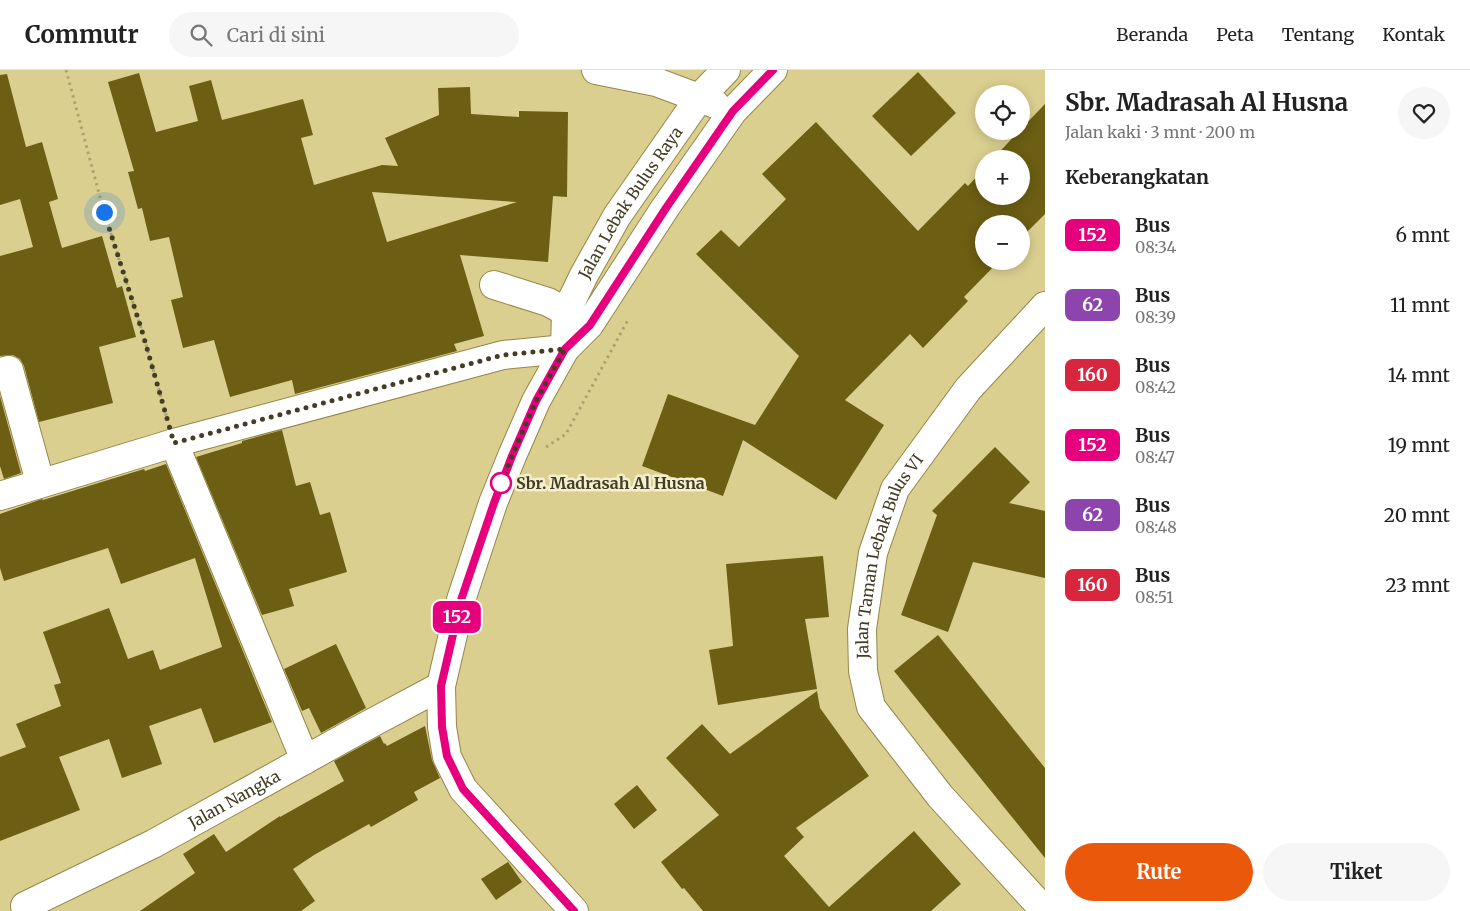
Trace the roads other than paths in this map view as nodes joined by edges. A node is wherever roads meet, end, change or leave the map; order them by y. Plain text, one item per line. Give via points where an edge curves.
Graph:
1 (596, 70) edge
2 (726, 70) edge
3 (773, 70) edge
4 (700, 98) junction
5 (733, 111) junction
6 (494, 285) dead end
7 (1045, 306) edge
8 (578, 318) junction
9 (565, 349) junction
10 (0, 372) edge
11 (174, 443) junction
12 (40, 482) junction
13 (0, 496) edge
14 (441, 686) junction
15 (304, 760) junction
16 (25, 906) dead end
17 (574, 911) edge
18 (1045, 911) edge

1 - 4 street via 656,82
2 - 4 street, Jalan Lebak Bulus Raya
3 - 5 street, Jalan Lebak Bulus Raya
4 - 5 street
4 - 8 street, Jalan Lebak Bulus Raya via 617,216 584,275
5 - 8 street, Jalan Lebak Bulus Raya via 666,208
6 - 8 street via 548,302
7 - 18 street, Jalan Taman Lebak Bulus VI via 968,389 895,489 873,553 862,629 862,671 872,707 940,796
8 - 9 street, Jalan Lebak Bulus Raya
9 - 11 street via 503,355
9 - 14 street, Jalan Lebak Bulus Raya via 536,401 494,503 461,600
10 - 12 street via 9,370
11 - 12 street
11 - 15 street
12 - 13 street
14 - 15 street, Jalan Nangka
14 - 17 street, Jalan Lebak Bulus Raya via 442,727 447,756 463,789
15 - 16 street, Jalan Nangka via 153,844

